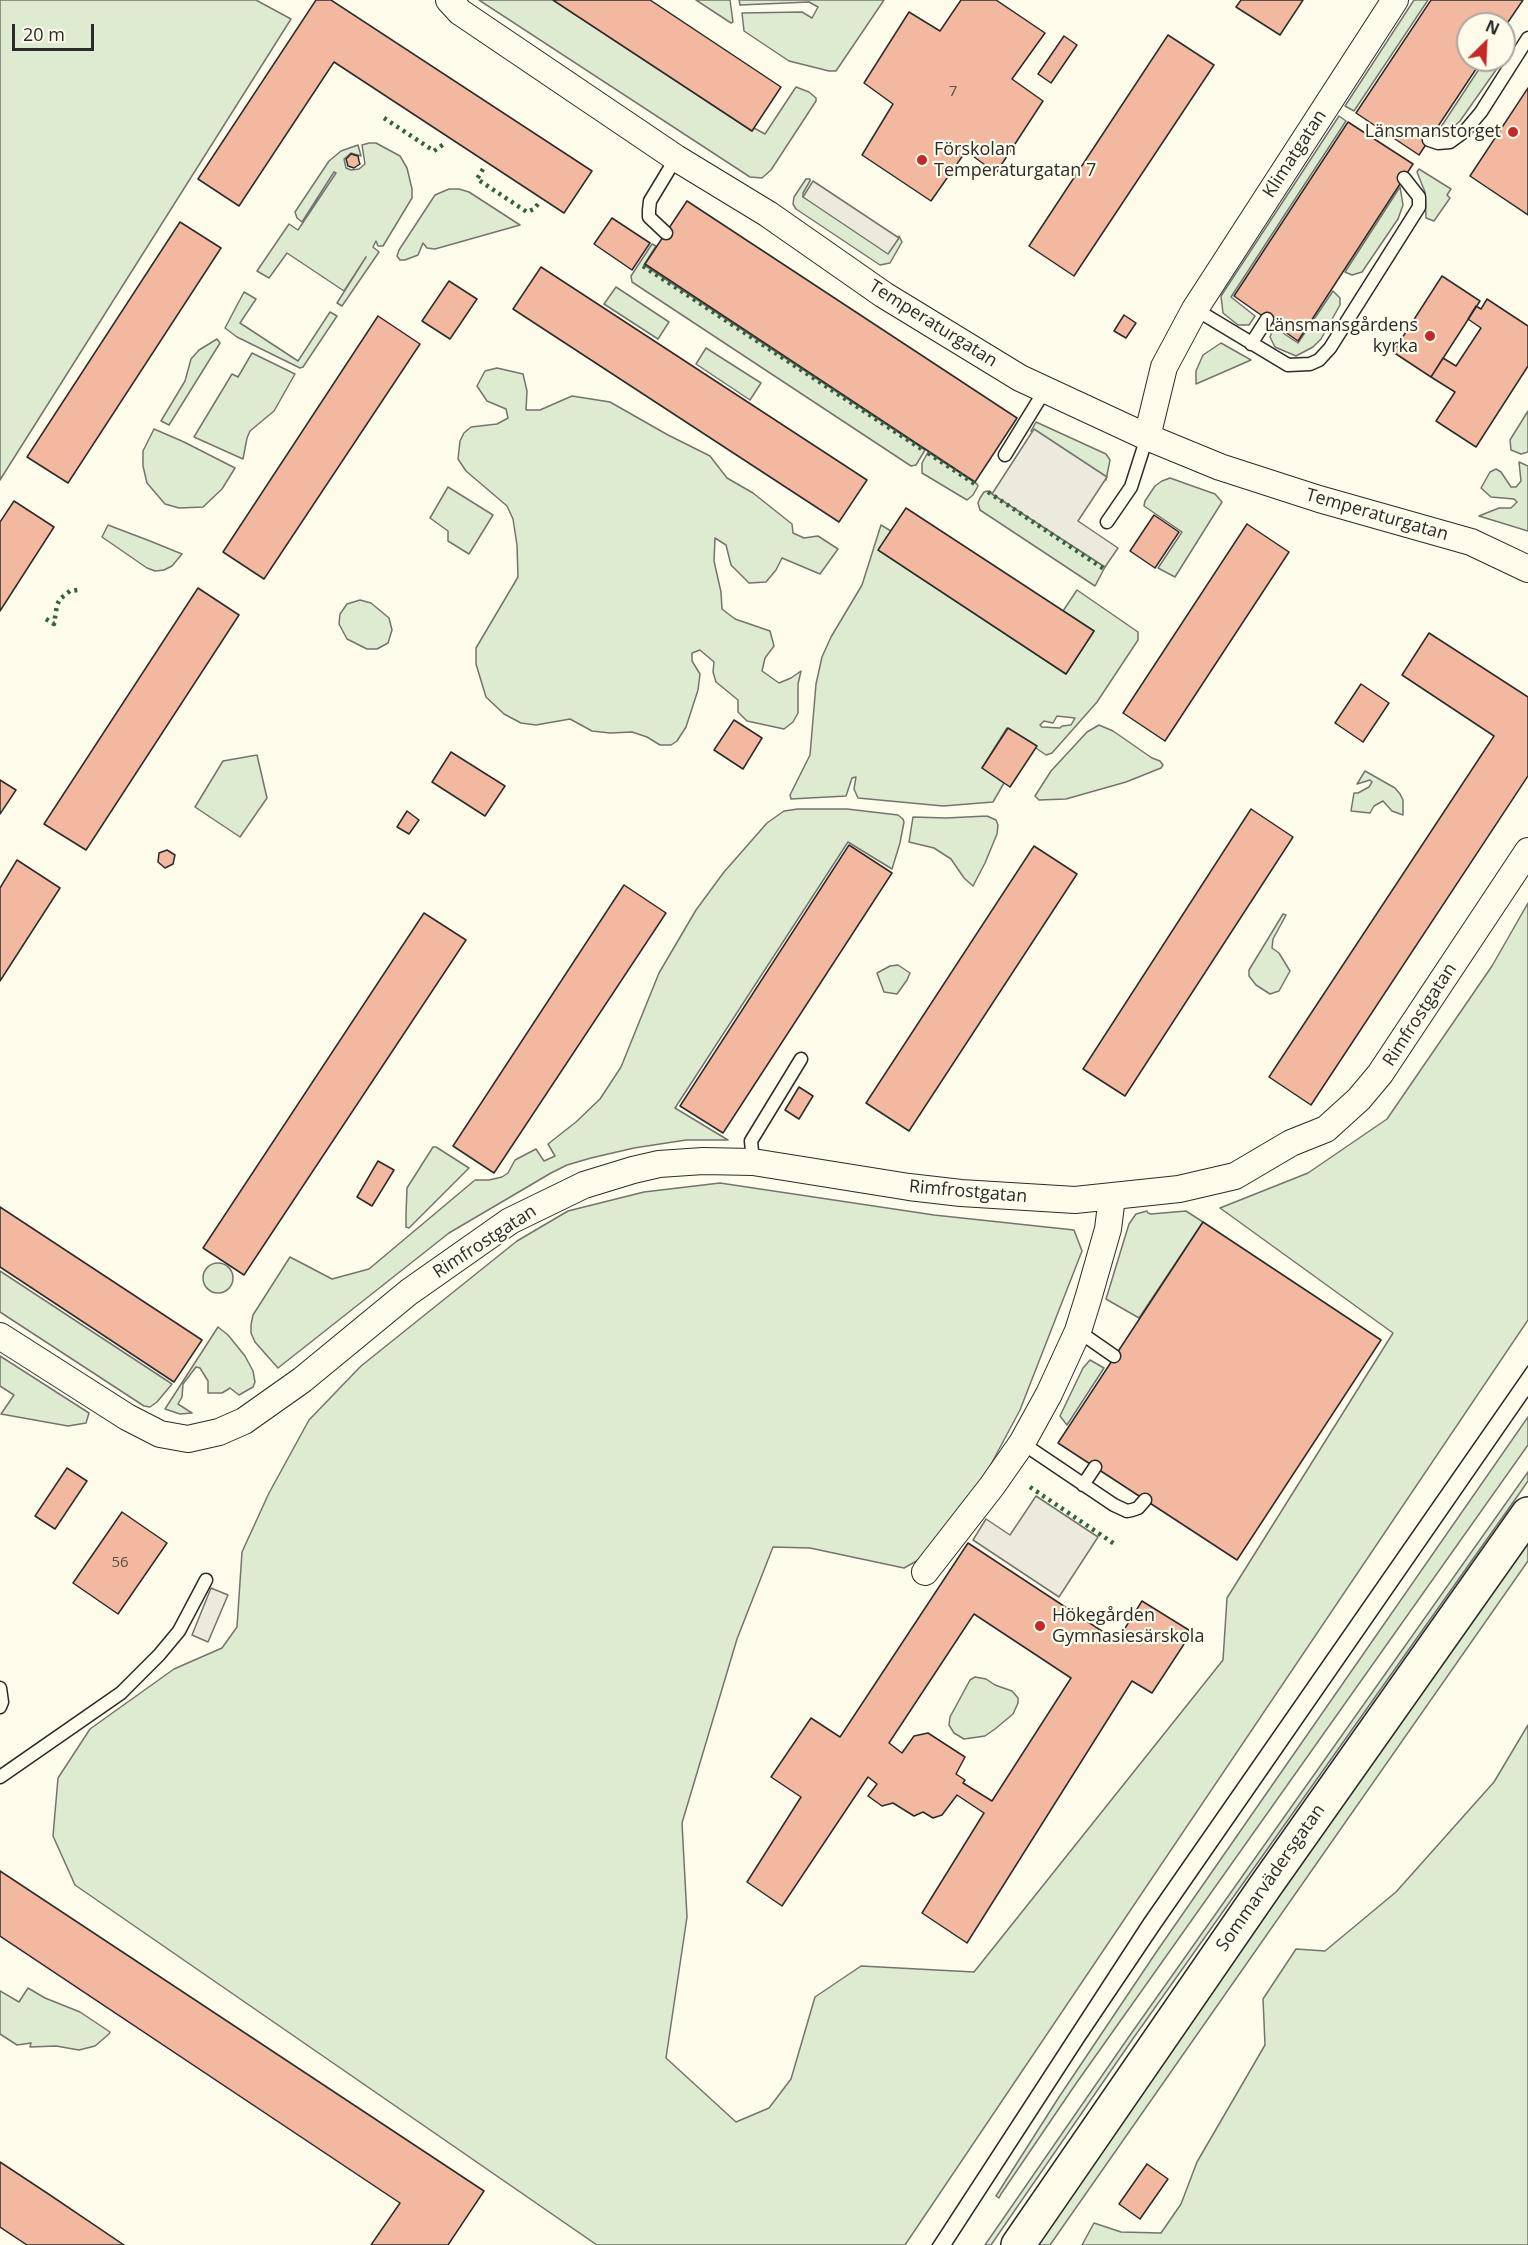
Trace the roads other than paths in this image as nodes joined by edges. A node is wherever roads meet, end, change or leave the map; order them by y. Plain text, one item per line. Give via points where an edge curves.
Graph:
1 (449, 0) edge
2 (1395, 0) edge
3 (1528, 38) edge
4 (1429, 140) dead end
5 (676, 158) junction
6 (1404, 178) dead end
7 (666, 233) dead end
8 (1195, 309) junction
9 (1267, 319) dead end
10 (1251, 344) junction
11 (1045, 390) junction
12 (1147, 437) junction
13 (1005, 455) dead end
14 (1107, 522) dead end
15 (1471, 542) junction
16 (1528, 550) edge
17 (1528, 569) edge
18 (1528, 851) edge
19 (801, 1059) dead end
20 (753, 1162) junction
21 (1112, 1197) junction
22 (1077, 1331) junction
23 (0, 1336) edge
24 (1114, 1356) dead end
25 (1022, 1443) junction
26 (1095, 1467) dead end
27 (1083, 1485) junction
28 (1145, 1500) dead end
29 (1528, 1514) edge
30 (925, 1572) dead end
31 (206, 1580) dead end
32 (0, 1688) edge
33 (0, 1707) edge
34 (0, 1777) edge
35 (1018, 2245) edge

1 - 5 street, Temperaturgatan via 460,12
2 - 8 street, Klimatgatan
3 - 4 lane via 1465,131 1450,142
5 - 7 lane via 650,201 650,217
5 - 11 street, Temperaturgatan via 768,214 884,295
6 - 10 lane via 1419,197 1419,207 1319,360 1288,365
8 - 10 lane
8 - 12 street, Klimatgatan via 1164,367
9 - 10 lane
11 - 12 street, Temperaturgatan
11 - 13 lane
12 - 14 lane via 1131,487
12 - 15 street, Temperaturgatan via 1245,476
15 - 16 street, Temperaturgatan
15 - 17 street, Temperaturgatan
18 - 21 street, Rimfrostgatan via 1380,1074 1326,1129 1291,1143 1235,1176 1179,1189
19 - 20 lane via 751,1141
20 - 21 street, Rimfrostgatan via 961,1193 1075,1200
20 - 23 street, Rimfrostgatan via 659,1164 584,1185 548,1202 510,1221 409,1292 302,1380 244,1421 198,1437 160,1434 127,1418
21 - 22 street via 1108,1229
22 - 24 lane
22 - 25 street via 1050,1394
25 - 27 lane
25 - 30 street
26 - 27 lane
27 - 28 lane via 1126,1511 1138,1508
29 - 35 street, Sommarvädersgatan via 1257,1897
31 - 34 lane via 179,1630 121,1693
32 - 33 lane

